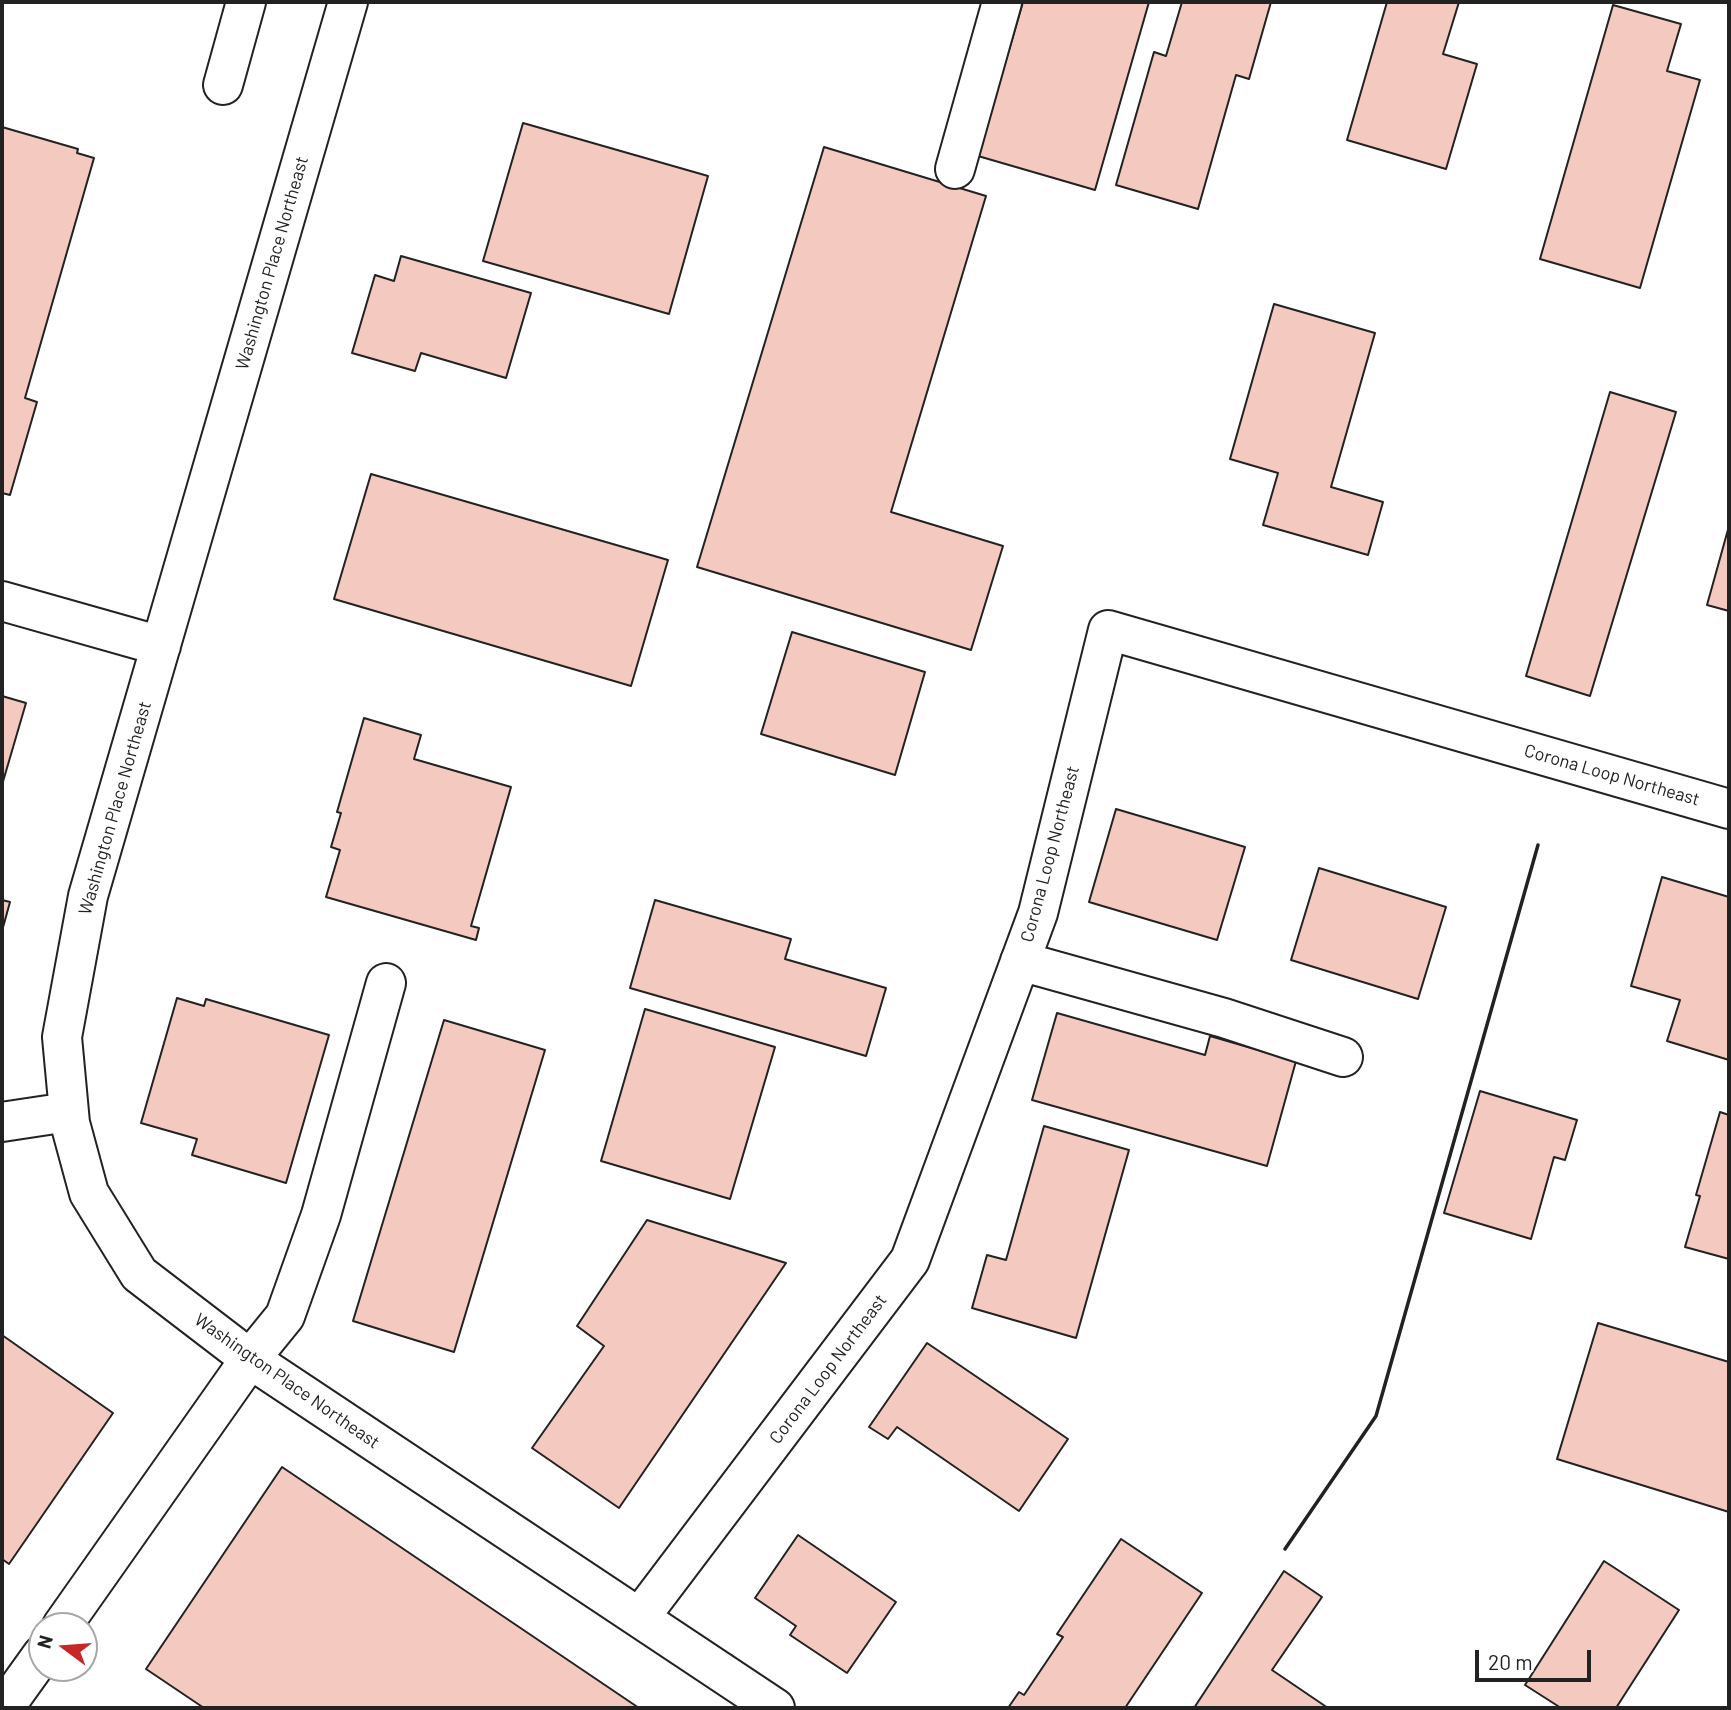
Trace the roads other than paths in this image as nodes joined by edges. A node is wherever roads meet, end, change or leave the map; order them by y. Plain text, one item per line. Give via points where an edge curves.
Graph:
1 (247, 2) edge
2 (348, 2) edge
3 (1002, 2) edge
4 (223, 85) dead end
5 (955, 169) dead end
6 (2, 601) edge
7 (161, 646) junction
8 (1729, 809) edge
9 (1020, 961) junction
10 (386, 983) dead end
11 (1343, 1057) dead end
12 (68, 1112) junction
13 (2, 1122) edge
14 (250, 1359) junction
15 (72, 1612) edge
16 (640, 1617) junction
17 (28, 1675) edge
18 (4, 1708) edge
19 (775, 1708) edge

1 - 4 street
2 - 7 street, Washington Place Northeast
3 - 5 street
6 - 7 street
7 - 12 street, Washington Place Northeast via 88,897 62,1037
8 - 9 street, Corona Loop Northeast via 1108,630 1038,913
9 - 11 street
9 - 16 street, Corona Loop Northeast via 910,1260
10 - 14 street via 321,1215 285,1316
12 - 13 street
12 - 14 street, Washington Place Northeast via 89,1193 139,1274
14 - 15 street
14 - 16 street, Washington Place Northeast
16 - 19 street, Washington Place Northeast
17 - 18 street

